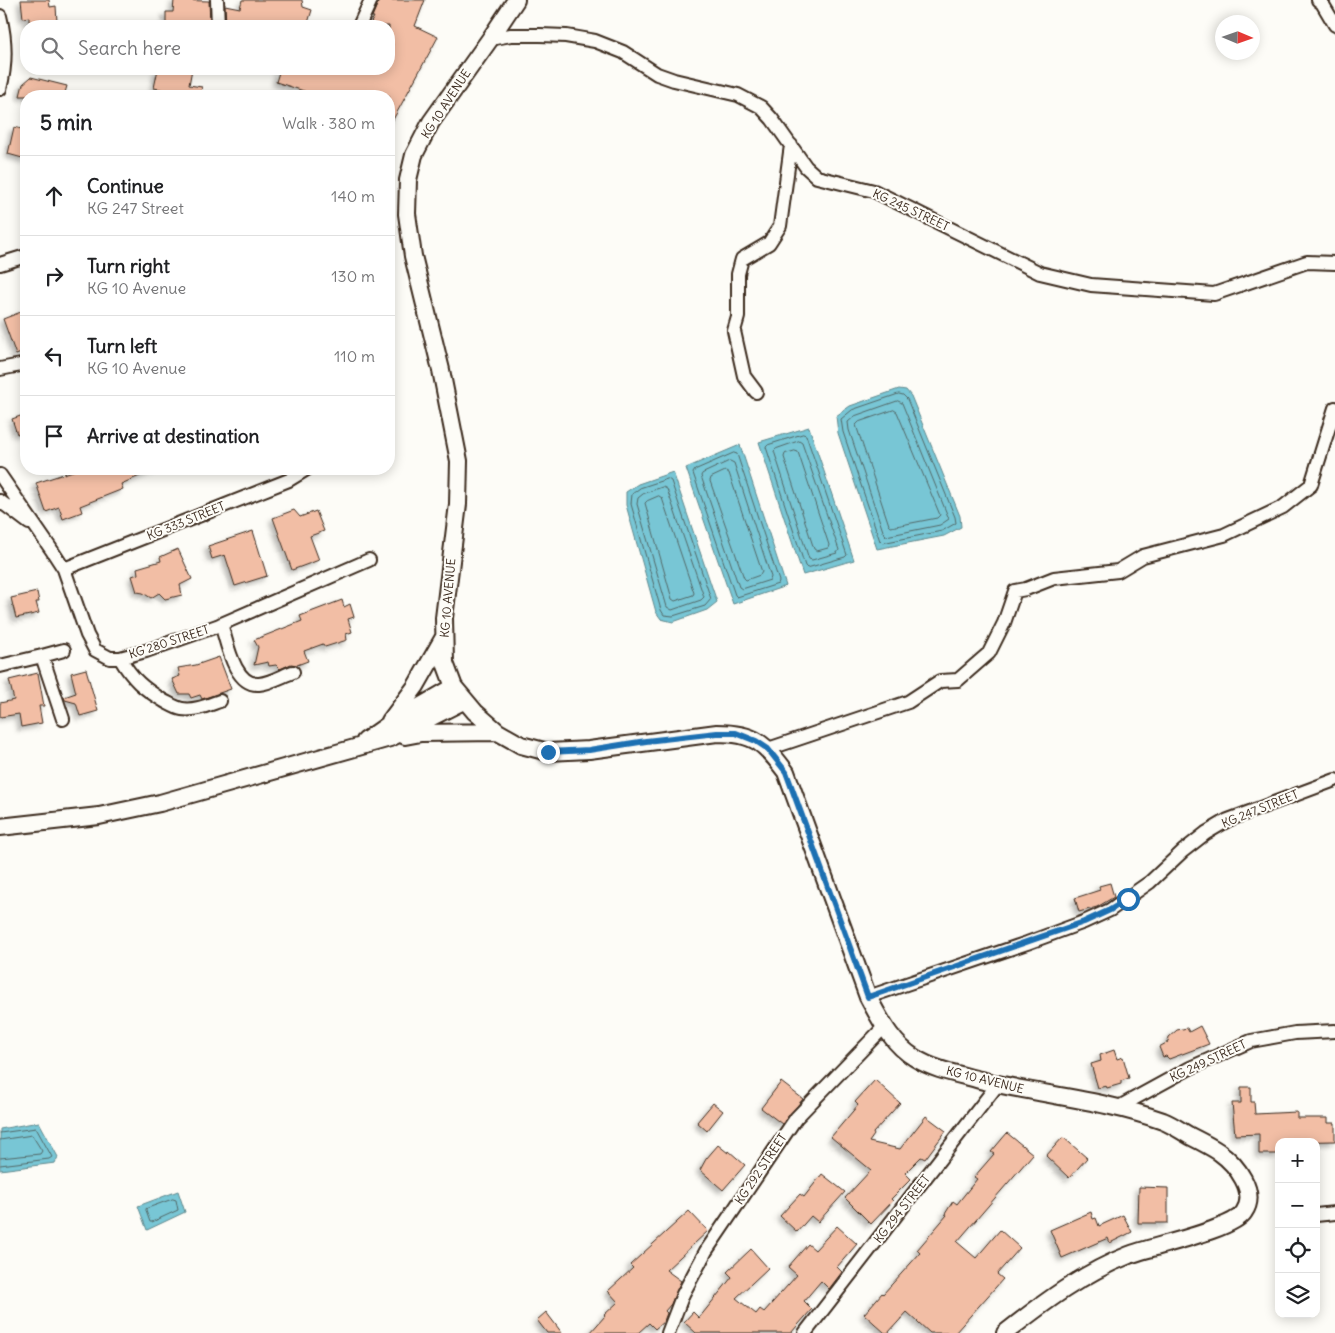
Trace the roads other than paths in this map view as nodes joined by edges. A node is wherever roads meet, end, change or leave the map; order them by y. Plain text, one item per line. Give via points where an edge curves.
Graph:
1 (217, 0) edge
2 (371, 0) edge
3 (516, 0) edge
4 (1318, 0) edge
5 (0, 16) edge
6 (218, 20) edge
7 (362, 20) edge
8 (1335, 25) edge
9 (490, 39) junction
10 (0, 89) edge
11 (791, 145) junction
12 (20, 258) edge
13 (0, 264) edge
14 (1335, 264) edge
15 (20, 365) edge
16 (0, 369) edge
17 (756, 392) dead end
18 (1335, 408) edge
19 (297, 475) edge
20 (2, 482) edge
21 (0, 501) edge
22 (36, 527) junction
23 (369, 560) dead end
24 (64, 570) junction
25 (221, 624) junction
26 (444, 637) junction
27 (64, 650) dead end
28 (42, 656) junction
29 (120, 658) junction
30 (1, 663) edge
31 (293, 672) dead end
32 (454, 687) junction
33 (465, 700) junction
34 (220, 701) dead end
35 (63, 719) dead end
36 (498, 732) junction
37 (388, 733) junction
38 (768, 749) junction
39 (1335, 780) edge
40 (0, 827) edge
41 (868, 997) junction
42 (884, 1027) junction
43 (1335, 1031) edge
44 (998, 1084) junction
45 (1117, 1108) junction
46 (1335, 1213) edge
47 (1320, 1215) edge
48 (668, 1333) edge
49 (805, 1333) edge
50 (1005, 1333) edge

1 - 6 street
2 - 7 street
3 - 9 street, KG 10 AVENUE
4 - 8 street
5 - 10 street via 4,56
9 - 11 street, KG 245 STREET via 540,35 594,41 623,52 657,74 738,95 761,107
9 - 26 street, KG 10 AVENUE via 430,122 414,155 408,180 407,214 413,256 459,461 458,504
11 - 14 street, KG 245 STREET via 817,177 874,191 1040,273 1091,285 1214,294 1307,262
11 - 17 street via 780,226 769,243 742,259 738,274 738,317 734,331 744,376
12 - 13 street
15 - 16 street
18 - 38 street via 1311,484 1283,508 1224,535 1142,556 1118,571 1054,578 1015,591 989,652 958,680 940,682 908,702
19 - 24 street, KG 333 STREET
20 - 22 street, KG 280 STREET
21 - 22 street, KG 280 STREET
22 - 24 street, KG 280 STREET
23 - 25 street, KG 280 STREET
24 - 29 street, KG 280 STREET via 95,650 110,658
25 - 29 street, KG 280 STREET via 146,652
25 - 31 street via 231,656 244,679 261,684
26 - 32 street, KG 10 AVENUE via 445,663
26 - 37 street
27 - 28 street
28 - 30 street
28 - 35 street
29 - 34 street via 135,681 173,706 193,709
32 - 33 street, KG 10 AVENUE
32 - 37 street
33 - 36 street, KG 10 AVENUE
33 - 37 street
36 - 37 street
36 - 38 street, KG 10 AVENUE via 521,745 548,752 589,750 717,733 736,733
37 - 40 street via 355,748 160,804 99,816
38 - 41 street, KG 10 AVENUE via 786,772
39 - 41 street, KG 247 STREET via 1221,824 1110,910 1027,943
41 - 42 street, KG 10 AVENUE
42 - 44 street, KG 10 AVENUE via 895,1043 916,1059 948,1072
42 - 48 street, KG 292 STREET via 791,1125 706,1251 682,1294
43 - 45 street, KG 249 STREET via 1252,1040 1190,1068
44 - 45 street, KG 10 AVENUE
44 - 49 street, KG 294 STREET
45 - 50 street, KG 10 AVENUE via 1165,1122 1221,1153 1243,1176 1249,1196 1244,1213 1226,1226 1128,1256 1082,1278
46 - 47 street

